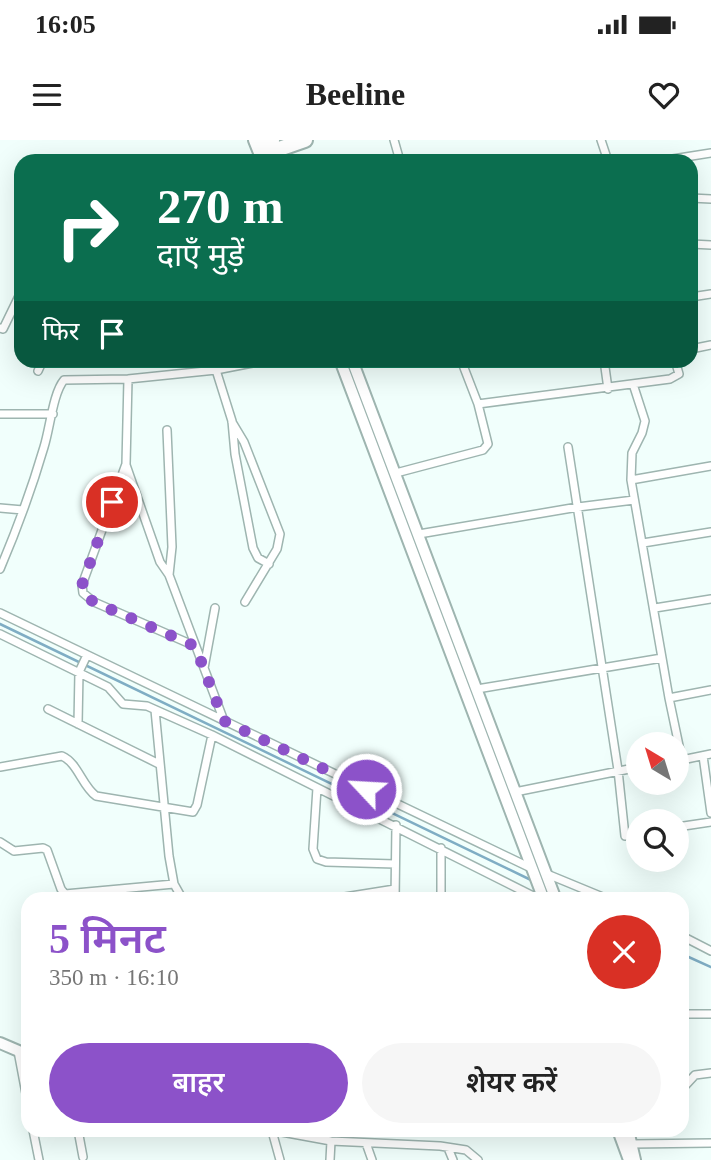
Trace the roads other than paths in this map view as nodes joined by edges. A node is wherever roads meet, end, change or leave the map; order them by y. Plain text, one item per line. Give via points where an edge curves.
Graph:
1 (305, 140) edge
2 (267, 148) edge
3 (14, 305) edge
4 (1, 330) edge
5 (39, 368) edge
6 (226, 368) edge
7 (343, 368) edge
8 (355, 368) edge
9 (464, 368) edge
10 (605, 368) edge
11 (678, 368) edge
12 (216, 370) junction
13 (38, 371) dead end
14 (128, 379) junction
15 (632, 384) junction
16 (608, 389) junction
17 (478, 404) junction
18 (0, 414) edge
19 (53, 414) junction
20 (232, 421) junction
21 (167, 430) dead end
22 (568, 447) dead end
23 (125, 464) junction
24 (711, 466) edge
25 (396, 473) junction
26 (632, 480) junction
27 (634, 500) junction
28 (578, 507) junction
29 (0, 508) edge
30 (23, 510) junction
31 (711, 532) edge
32 (419, 534) junction
33 (643, 543) junction
34 (269, 564) junction
35 (0, 569) edge
36 (169, 575) junction
37 (711, 599) edge
38 (245, 602) dead end
39 (215, 608) dead end
40 (654, 608) junction
41 (0, 613) edge
42 (0, 634) edge
43 (195, 646) junction
44 (662, 658) junction
45 (82, 664) junction
46 (204, 669) junction
47 (601, 669) junction
48 (477, 689) junction
49 (711, 690) edge
50 (668, 698) junction
51 (48, 709) dead end
52 (155, 710) junction
53 (224, 721) junction
54 (78, 724) junction
55 (675, 732) edge
56 (212, 735) junction
57 (707, 755) edge
58 (159, 764) junction
59 (0, 767) edge
60 (626, 769) edge
61 (618, 770) junction
62 (317, 788) junction
63 (515, 792) junction
64 (164, 808) junction
65 (711, 813) edge
66 (711, 822) edge
67 (396, 825) junction
68 (689, 825) edge
69 (626, 836) edge
70 (0, 842) edge
71 (441, 848) junction
72 (396, 864) junction
73 (534, 870) junction
74 (174, 884) junction
75 (540, 888) edge
76 (395, 889) junction
77 (63, 892) edge
78 (87, 892) edge
79 (178, 892) edge
80 (376, 892) edge
81 (395, 892) edge
82 (440, 892) edge
83 (563, 892) edge
84 (689, 940) edge
85 (711, 951) edge
86 (689, 1014) edge
87 (711, 1014) edge
88 (0, 1043) edge
89 (21, 1052) edge
90 (711, 1073) edge
91 (689, 1082) edge
92 (34, 1137) edge
93 (79, 1137) edge
94 (273, 1137) edge
95 (307, 1137) edge
96 (621, 1137) edge
97 (630, 1137) edge
98 (331, 1141) junction
99 (366, 1143) junction
100 (711, 1143) edge
101 (632, 1144) junction
102 (448, 1148) junction
103 (83, 1157) dead end
104 (39, 1160) edge
105 (280, 1160) edge
106 (330, 1160) edge
107 (372, 1160) edge
108 (453, 1160) edge
109 (478, 1160) edge
110 (629, 1160) edge
111 (635, 1160) edge

1 - 2 highway
3 - 4 street
5 - 13 street
6 - 12 street
7 - 73 main road
8 - 25 main road
9 - 17 street
10 - 16 street
11 - 15 street via 677,376
12 - 14 street
12 - 20 street
14 - 19 street via 64,380
14 - 23 street
15 - 16 street
15 - 26 street via 645,421 632,453
16 - 17 street
17 - 25 street via 488,444 483,450
18 - 19 street
19 - 30 street
20 - 34 street via 253,548 258,558
20 - 34 street via 279,528 279,543
21 - 36 street
22 - 28 street
23 - 36 street via 160,562
23 - 43 street via 83,593
24 - 26 street
25 - 32 main road
26 - 27 street
27 - 28 street
27 - 33 street
28 - 32 street
28 - 47 street
29 - 30 street
30 - 35 street
31 - 33 street
32 - 48 main road
33 - 40 street
34 - 38 street
36 - 43 street
37 - 40 street
39 - 46 street
40 - 44 street
41 - 45 street
42 - 45 street
43 - 46 street
44 - 47 street
44 - 50 street
45 - 52 street via 126,705
45 - 53 street
45 - 54 street
46 - 53 street
47 - 48 street
47 - 61 street
48 - 63 main road
49 - 50 street
50 - 55 street
51 - 54 street
52 - 56 street
52 - 58 street
53 - 73 street
54 - 58 street
56 - 62 street
56 - 64 street via 195,811
57 - 65 street
58 - 64 street
59 - 64 street via 62,756 96,796
60 - 61 street
61 - 63 street
61 - 69 street
62 - 67 street
62 - 72 street via 313,849 317,859
63 - 75 main road
64 - 74 street
66 - 68 street
67 - 71 street
67 - 72 street
70 - 77 street via 14,851 47,850
71 - 75 street
71 - 82 street
72 - 76 street
73 - 75 main road
74 - 78 street
74 - 79 street
75 - 83 street
76 - 80 street
76 - 81 street
84 - 85 street
86 - 87 street
88 - 89 main road
90 - 91 street
92 - 104 street
93 - 103 street
94 - 105 street
95 - 98 street
96 - 110 main road
97 - 101 main road
98 - 99 street
98 - 106 street
99 - 102 street
99 - 107 street
100 - 101 street
101 - 111 main road
102 - 108 street
102 - 109 street via 466,1150

